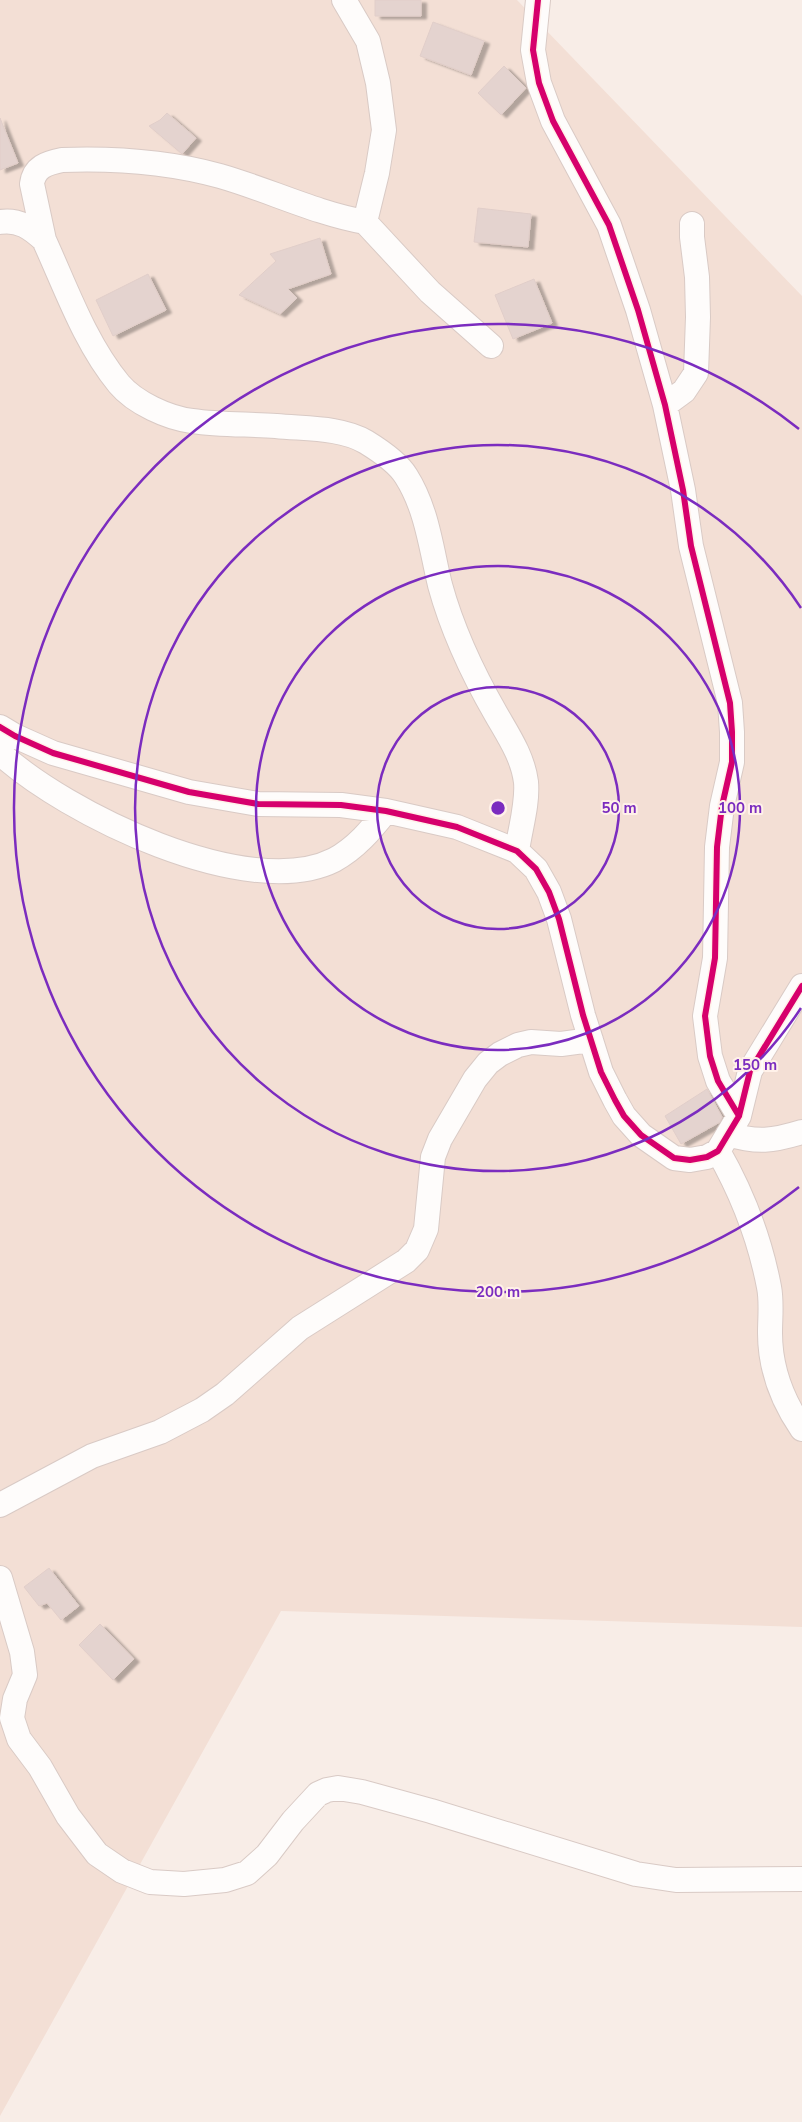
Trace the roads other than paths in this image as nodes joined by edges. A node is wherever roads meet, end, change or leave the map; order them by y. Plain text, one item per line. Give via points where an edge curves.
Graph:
1 (344, 0) edge
2 (538, 0) edge
3 (0, 222) edge
4 (365, 222) junction
5 (692, 224) dead end
6 (44, 240) junction
7 (491, 346) dead end
8 (665, 405) junction
9 (0, 726) edge
10 (0, 753) edge
11 (386, 811) junction
12 (517, 851) junction
13 (802, 986) edge
14 (591, 1040) junction
15 (802, 1132) edge
16 (728, 1134) junction
17 (802, 1429) edge
18 (0, 1506) edge
19 (0, 1578) edge
20 (802, 1879) edge

1 - 4 street via 368,41 384,130
2 - 8 street via 533,50 539,83 553,121 609,225
3 - 6 street via 8,220 22,224
4 - 6 street via 326,213 220,176 142,161 62,160 40,167 33,175
4 - 7 street via 430,292
5 - 8 street via 697,277 696,373 684,391
6 - 12 street via 105,365 120,386 134,398 192,421 342,433 365,441 405,474 418,498 452,620 520,760 526,796
8 - 16 street via 691,546 730,703 732,762 717,847 715,958 705,1016 710,1056
9 - 11 street via 53,753 189,792 258,804 341,805
10 - 11 street via 51,791 134,835 176,853 258,870 284,872 334,860 364,838
11 - 12 street via 457,827
12 - 14 street via 536,869 550,892
13 - 16 street via 750,1071
14 - 16 street via 601,1072 624,1116 641,1135 674,1158 707,1157
14 - 18 street via 561,1044 531,1042 518,1045 488,1063 440,1139 433,1157 426,1229 417,1250 406,1261 300,1328 202,1410 160,1432 92,1456
15 - 16 street via 766,1142
16 - 17 street via 734,1178 770,1288 772,1356 778,1386
19 - 20 street via 22,1652 25,1676 15,1699 12,1718 19,1739 68,1816 97,1854 122,1871 150,1882 184,1884 225,1880 247,1872 267,1855 318,1794 338,1788 431,1811 636,1874 676,1880

